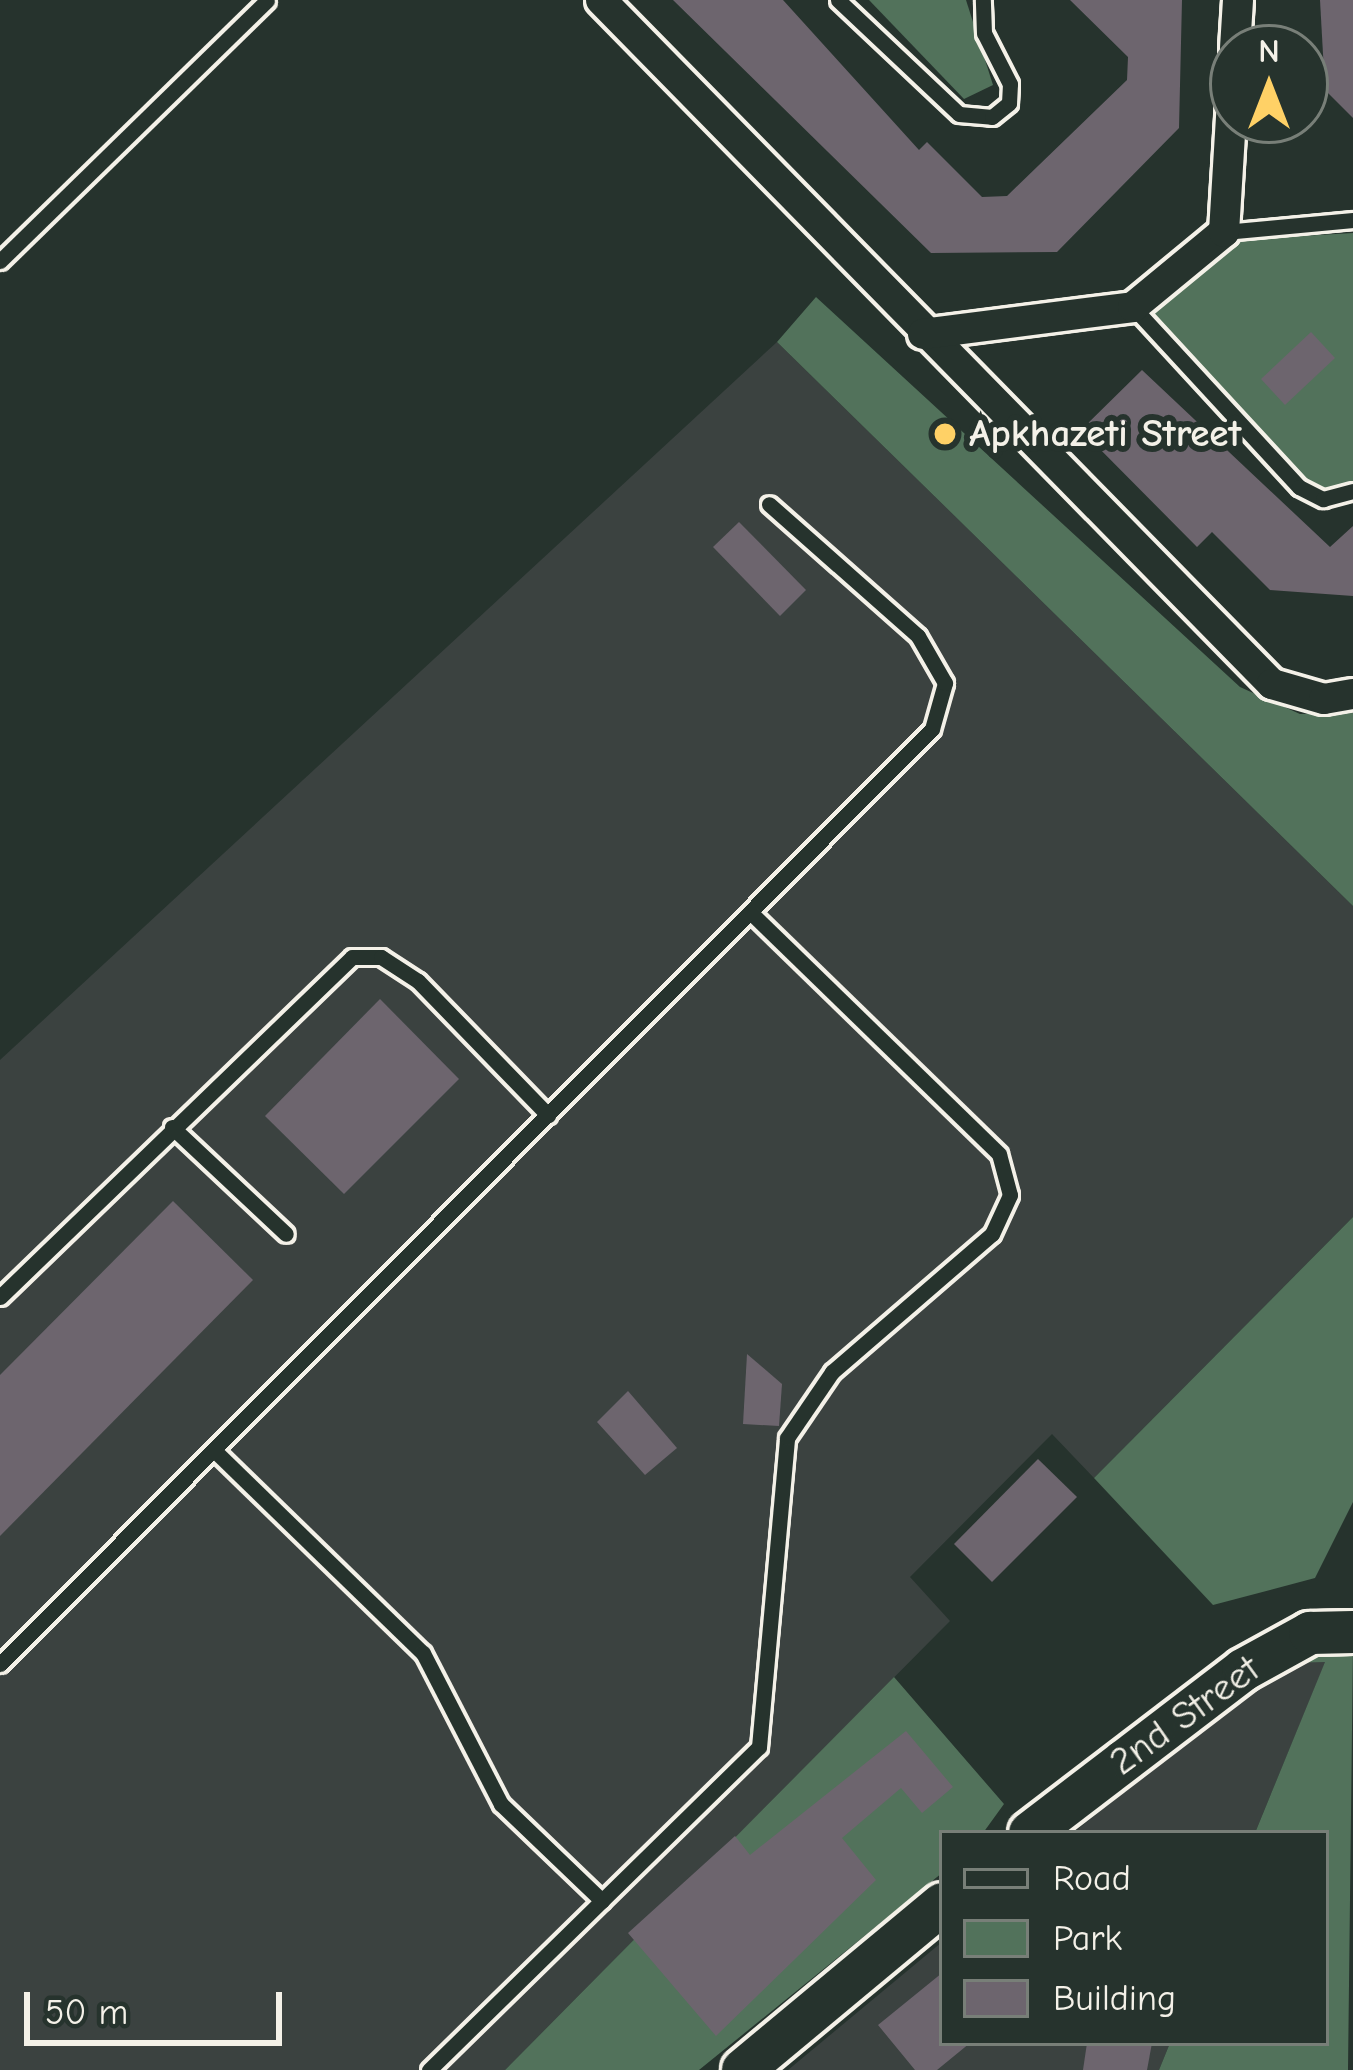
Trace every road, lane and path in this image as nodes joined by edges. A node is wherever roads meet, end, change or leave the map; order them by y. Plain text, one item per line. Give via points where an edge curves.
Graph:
1 (266, 0) edge
2 (838, 0) edge
3 (983, 0) edge
4 (608, 3) edge
5 (1229, 144) edge
6 (1353, 220) edge
7 (1224, 232) junction
8 (0, 261) edge
9 (1133, 307) junction
10 (923, 334) junction
11 (1353, 491) edge
12 (769, 504) dead end
13 (1353, 694) edge
14 (750, 912) junction
15 (548, 1115) junction
16 (172, 1127) junction
17 (286, 1234) dead end
18 (0, 1297) edge
19 (214, 1450) junction
20 (1353, 1632) edge
21 (0, 1664) edge
22 (1034, 1830) edge
23 (602, 1901) junction
24 (939, 1906) edge
25 (429, 2070) edge
26 (742, 2070) edge

1 - 8 lane
2 - 3 lane via 959,114 992,117 1009,103 1010,84 984,33
4 - 10 street
5 - 7 street
6 - 7 lane
7 - 9 street
9 - 10 street
9 - 11 lane via 1299,487 1323,499
10 - 13 street via 1272,684 1324,699
12 - 14 lane via 918,636 945,682 932,729
14 - 15 lane
14 - 23 lane via 999,1154 1010,1195 992,1234 832,1372 787,1438 759,1747
15 - 16 lane via 418,981 381,957 352,957
15 - 19 lane
16 - 17 lane
16 - 18 lane
19 - 21 lane
19 - 23 lane via 423,1653 500,1804
20 - 22 street, 2nd Street via 1310,1633 1244,1670
23 - 25 lane
24 - 26 street

